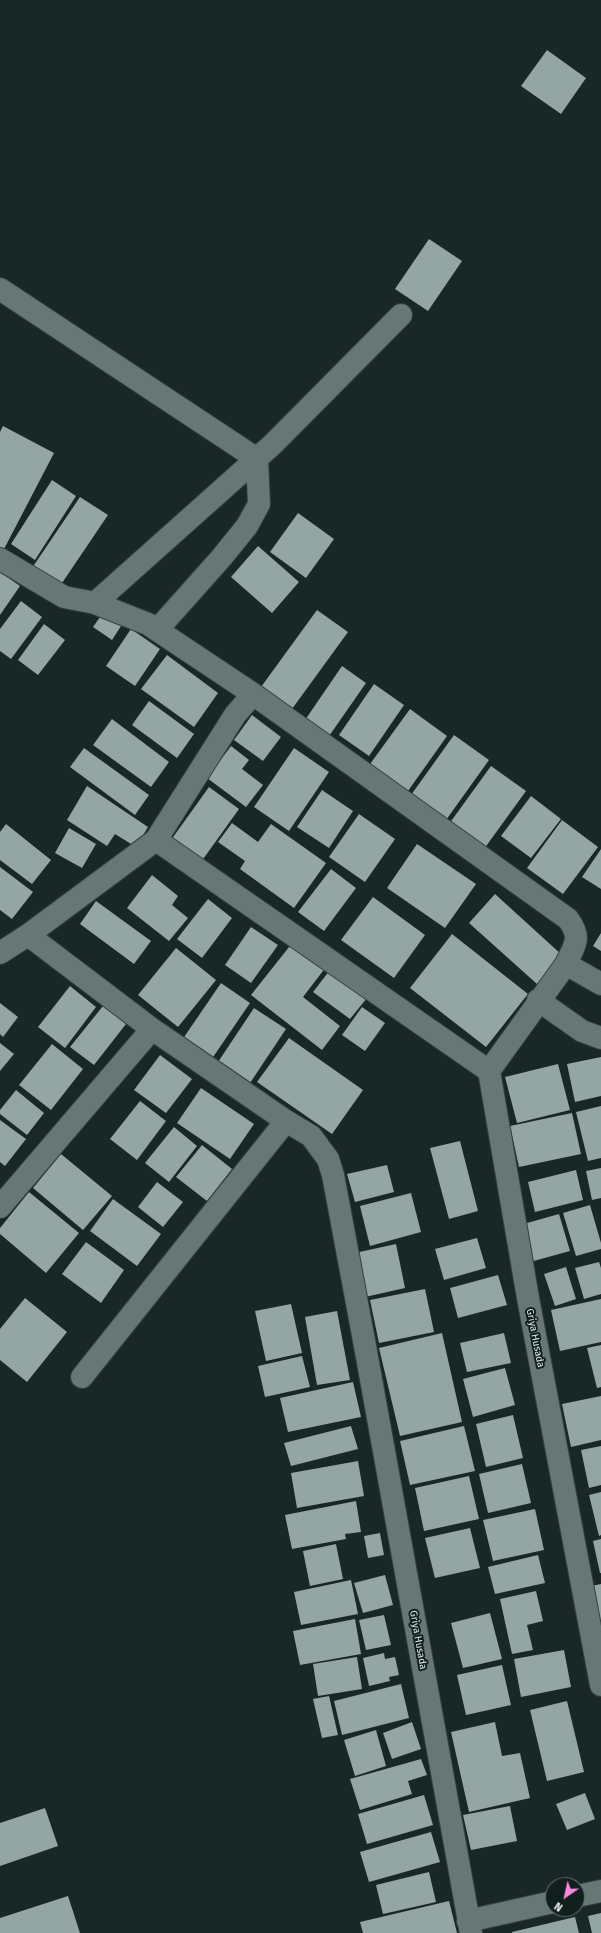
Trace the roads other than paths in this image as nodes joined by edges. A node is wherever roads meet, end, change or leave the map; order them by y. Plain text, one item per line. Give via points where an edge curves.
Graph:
1 (0, 290) edge
2 (400, 315) dead end
3 (258, 465) junction
4 (0, 559) edge
5 (95, 603) junction
6 (157, 630) junction
7 (253, 694) junction
8 (156, 840) junction
9 (28, 935) junction
10 (0, 953) edge
11 (566, 964) junction
12 (601, 984) edge
13 (538, 1000) junction
14 (152, 1029) junction
15 (601, 1038) edge
16 (489, 1071) junction
17 (286, 1121) junction
18 (0, 1207) edge
19 (82, 1377) dead end
20 (601, 1686) edge
21 (601, 1891) edge
22 (585, 1894) edge
23 (545, 1904) edge
24 (469, 1927) edge

1 - 3 street
2 - 3 street via 272,445
3 - 5 street
3 - 6 street via 259,504 247,526
4 - 5 street via 64,596
5 - 6 street via 130,616
6 - 7 street
7 - 8 street via 235,715
7 - 11 street via 568,919 575,929 577,939
8 - 9 street
8 - 16 street
9 - 10 street
9 - 14 street, Griya Husada
11 - 12 street
11 - 13 street
13 - 15 street via 582,1031
13 - 16 street
14 - 17 street, Griya Husada
14 - 18 street
16 - 20 street, Griya Husada via 528,1298
17 - 19 street
17 - 24 street, Griya Husada via 311,1136 328,1159 333,1175
21 - 22 street
23 - 24 street

